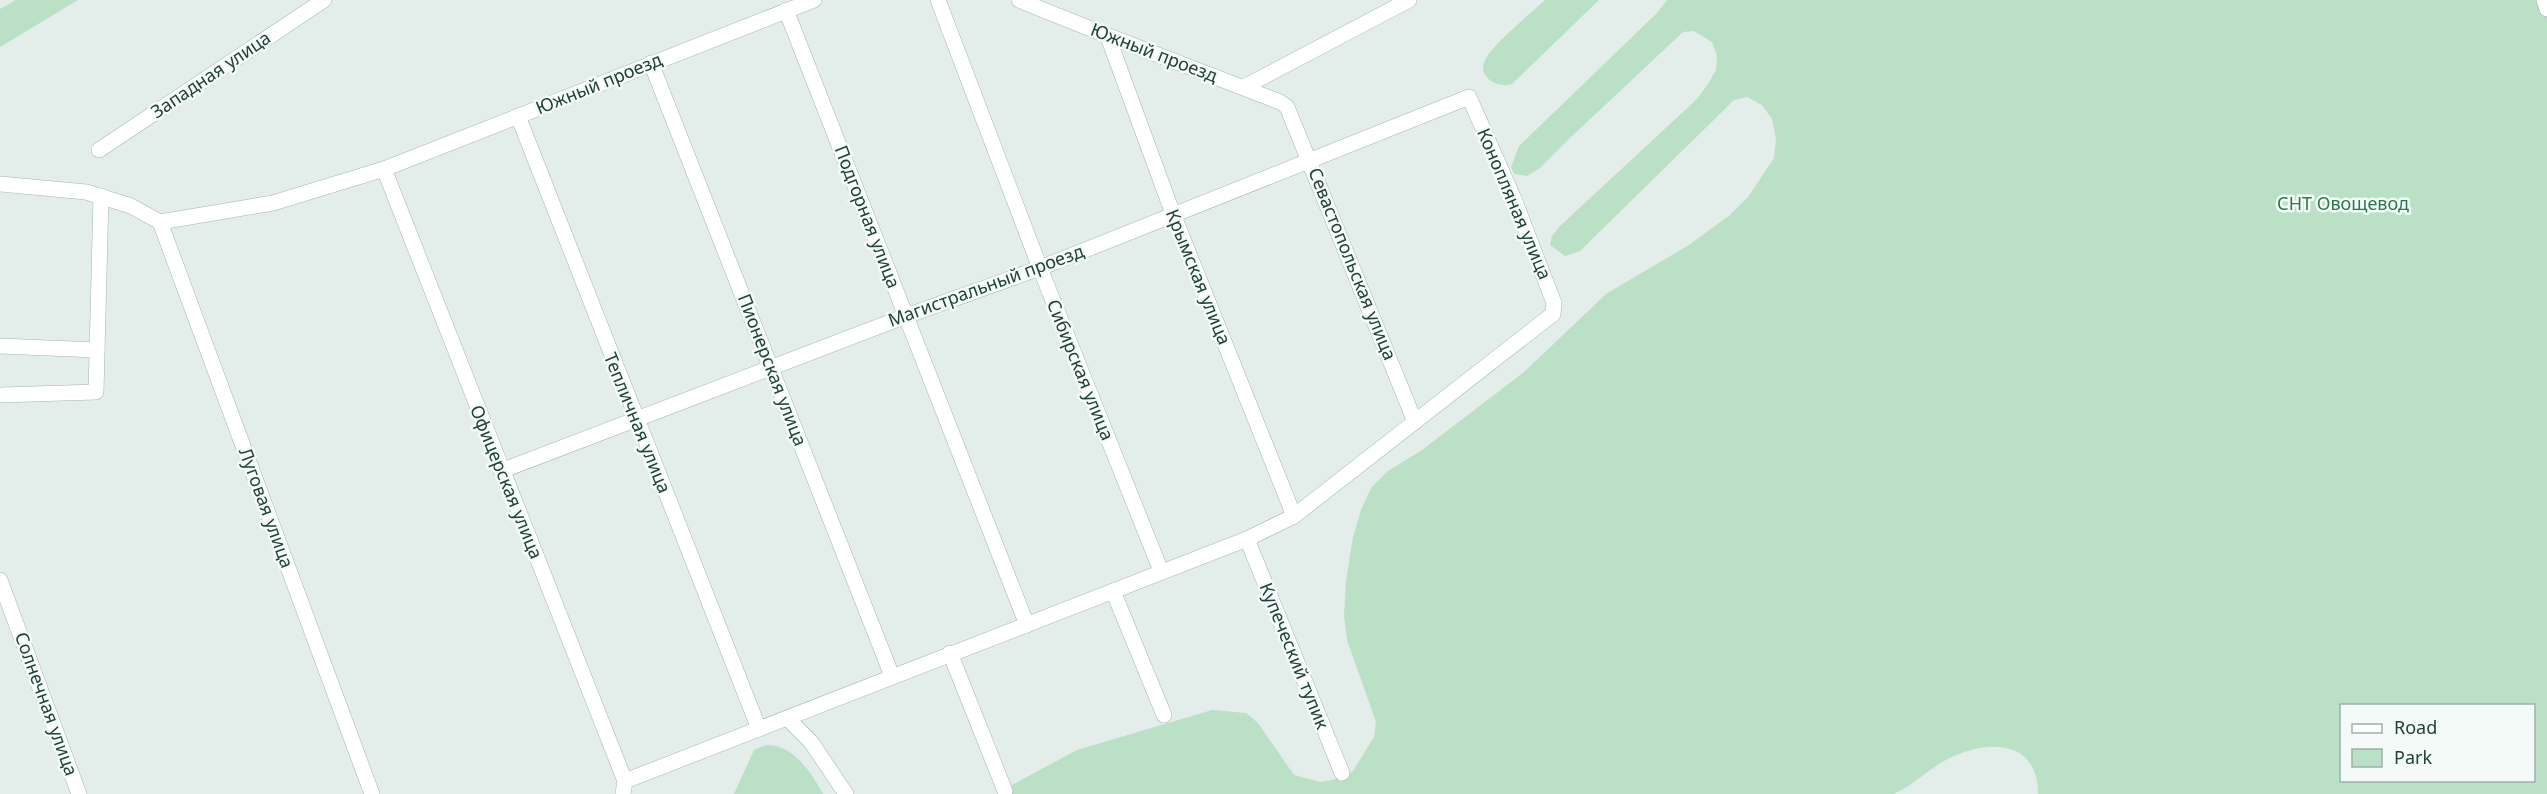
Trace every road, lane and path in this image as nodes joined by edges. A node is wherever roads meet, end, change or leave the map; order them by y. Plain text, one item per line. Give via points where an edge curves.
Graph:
1 (324, 0) edge
2 (813, 0) edge
3 (938, 0) edge
4 (1019, 0) edge
5 (1409, 0) edge
6 (2544, 0) edge
7 (2547, 9) edge
8 (786, 10) junction
9 (1108, 37) junction
10 (651, 63) junction
11 (1244, 87) junction
12 (1469, 97) joint
13 (1287, 107) joint
14 (518, 116) junction
15 (99, 150) dead end
16 (1310, 159) junction
17 (384, 169) junction
18 (0, 184) edge
19 (101, 196) junction
20 (1173, 214) junction
21 (160, 222) junction
22 (1040, 268) junction
23 (906, 316) junction
24 (0, 346) edge
25 (97, 350) junction
26 (771, 369) junction
27 (0, 394) edge
28 (636, 421) junction
29 (1415, 422) junction
30 (501, 471) junction
31 (1294, 516) junction
32 (1247, 538) junction
33 (1161, 571) junction
34 (0, 580) edge
35 (1113, 591) junction
36 (1027, 625) junction
37 (950, 654) junction
38 (892, 676) junction
39 (1164, 715) dead end
40 (788, 719) junction
41 (759, 729) junction
42 (1342, 773) dead end
43 (624, 787) edge
44 (1005, 791) dead end
45 (79, 794) edge
46 (372, 794) edge
47 (846, 794) edge

1 - 15 street, Западная улица
2 - 8 street, Южный проезд
3 - 22 street, Сибирская улица
4 - 9 street, Южный проезд
5 - 11 street
6 - 7 street
8 - 10 street, Южный проезд
8 - 23 street, Подгорная улица
9 - 11 street, Южный проезд
9 - 20 street, Крымская улица
10 - 14 street, Южный проезд
10 - 26 street, Пионерская улица
11 - 13 street, Южный проезд
12 - 16 street, Магистральный проезд
12 - 29 street, Конопляная улица via 1518,209 1551,293 1554,312
13 - 16 street, Севастопольская улица
14 - 17 street, Южный проезд
14 - 28 street, Тепличная улица
16 - 20 street, Магистральный проезд
16 - 29 street, Севастопольская улица
17 - 21 street, Южный проезд via 273,203
17 - 30 street, Офицерская улица
18 - 19 street
19 - 21 street via 132,206
19 - 25 street
20 - 22 street, Магистральный проезд
20 - 31 street, Крымская улица
21 - 46 street, Луговая улица
22 - 23 street, Магистральный проезд
22 - 33 street, Сибирская улица
23 - 26 street, Магистральный проезд
23 - 36 street, Подгорная улица
24 - 25 street
25 - 27 street via 96,392
26 - 28 street, Магистральный проезд
26 - 38 street, Пионерская улица
28 - 30 street, Магистральный проезд
28 - 41 street, Тепличная улица
29 - 31 street
30 - 43 street, Офицерская улица
31 - 32 street
32 - 33 street
32 - 42 street, Купеческий тупик
33 - 35 street
34 - 45 street, Солнечная улица
35 - 36 street
35 - 39 street
36 - 37 street
37 - 38 street
37 - 44 street
38 - 40 street
40 - 41 street
40 - 47 street via 811,742
41 - 43 street

